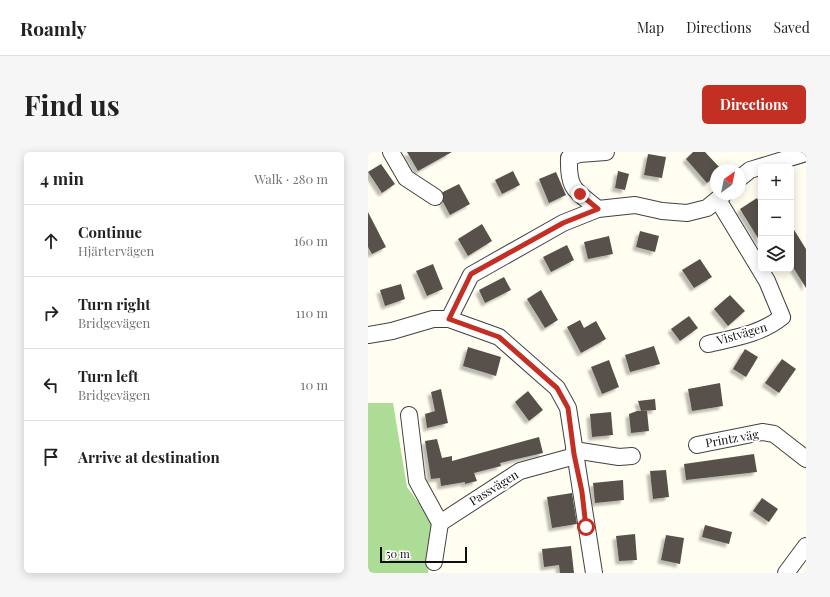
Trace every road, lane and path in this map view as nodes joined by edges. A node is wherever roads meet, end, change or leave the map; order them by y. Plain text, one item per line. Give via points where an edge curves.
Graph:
1 (391, 152) edge
2 (606, 152) edge
3 (806, 153) edge
4 (746, 173) edge
5 (435, 197) dead end
6 (717, 200) edge
7 (723, 200) edge
8 (598, 209) junction
9 (449, 319) junction
10 (368, 335) edge
11 (708, 344) dead end
12 (409, 415) dead end
13 (697, 445) dead end
14 (574, 453) junction
15 (632, 456) dead end
16 (806, 460) edge
17 (440, 523) junction
18 (806, 546) edge
19 (434, 562) dead end
20 (594, 573) edge
21 (786, 573) edge

1 - 5 street via 406,178
2 - 8 street via 579,154 570,158 571,185
3 - 4 street
6 - 8 street via 707,208 687,212 662,211 635,205
7 - 11 street, Vistvägen via 767,281 782,318 757,332
8 - 9 street via 563,223 471,274
9 - 10 street via 433,318 392,331
9 - 14 street via 499,337 557,388 568,408
12 - 17 street via 417,481
13 - 16 street, Printz väg via 762,432 774,434
14 - 15 street
14 - 17 street, Passvägen via 520,471
14 - 20 street
17 - 19 street
18 - 21 street

